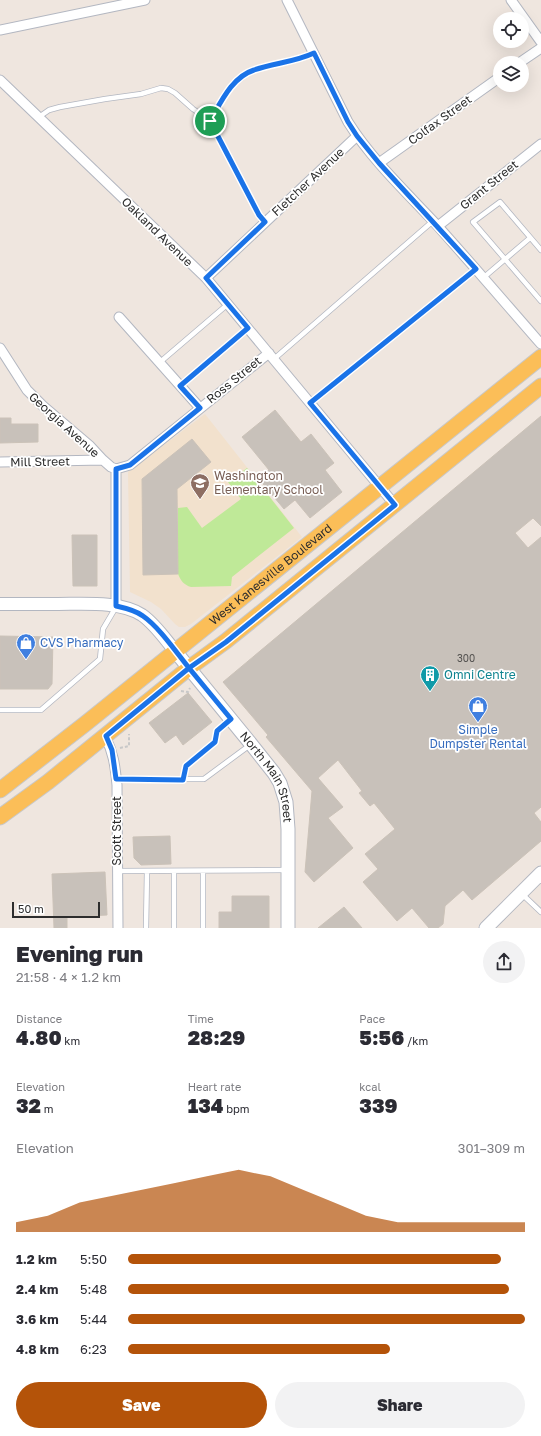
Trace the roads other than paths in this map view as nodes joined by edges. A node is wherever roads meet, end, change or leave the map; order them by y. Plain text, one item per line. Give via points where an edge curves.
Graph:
1 (145, 0) edge
2 (287, 0) edge
3 (511, 0) edge
4 (0, 30) edge
5 (541, 42) edge
6 (541, 48) edge
7 (314, 53) junction
8 (529, 56) edge
9 (0, 80) edge
10 (493, 82) edge
11 (39, 117) junction
12 (210, 121) junction
13 (357, 136) junction
14 (541, 144) edge
15 (379, 163) junction
16 (265, 222) junction
17 (435, 223) junction
18 (530, 238) junction
19 (541, 250) edge
20 (505, 259) junction
21 (476, 269) junction
22 (206, 278) junction
23 (483, 278) junction
24 (541, 301) edge
25 (228, 304) junction
26 (119, 317) dead end
27 (248, 328) junction
28 (541, 344) edge
29 (0, 348) edge
30 (272, 356) junction
31 (541, 357) edge
32 (159, 363) junction
33 (180, 386) junction
34 (541, 386) edge
35 (310, 403) junction
36 (200, 408) junction
37 (103, 460) junction
38 (0, 462) edge
39 (116, 469) junction
40 (380, 487) junction
41 (395, 505) junction
42 (0, 604) edge
43 (116, 606) junction
44 (175, 651) junction
45 (189, 668) junction
46 (0, 710) edge
47 (231, 719) junction
48 (106, 736) junction
49 (251, 744) junction
50 (116, 779) junction
51 (183, 780) junction
52 (0, 790) edge
53 (0, 817) edge
54 (288, 870) junction
55 (118, 871) junction
56 (147, 871) junction
57 (174, 871) junction
58 (203, 871) junction
59 (541, 874) edge
60 (521, 893) junction
61 (541, 912) edge
62 (118, 928) edge
63 (146, 928) edge
64 (174, 928) edge
65 (203, 928) edge
66 (288, 928) edge
67 (486, 928) edge

1 - 4 street
2 - 7 street
3 - 5 street
6 - 8 street
7 - 12 lane via 246,73 229,90
7 - 13 street
9 - 11 street, Oakland Avenue
10 - 15 street, Colfax Street
11 - 12 lane via 49,110 60,107 141,94 161,88 175,93 193,110
11 - 22 street, Oakland Avenue
12 - 16 lane
13 - 15 street
13 - 16 street, Fletcher Avenue
14 - 17 street, Grant Street
15 - 17 street
16 - 22 street, Fletcher Avenue
17 - 21 street
17 - 30 lane
18 - 19 lane
18 - 20 lane
18 - 20 lane via 500,202 473,222
20 - 23 lane
20 - 24 lane
21 - 23 street
21 - 35 lane
22 - 25 street, Oakland Avenue
23 - 28 street
25 - 27 street, Oakland Avenue
25 - 32 lane
26 - 32 street
27 - 30 street, Oakland Avenue
27 - 33 lane
29 - 37 street, Georgia Avenue via 27,390
30 - 35 street, Oakland Avenue
30 - 36 street, Ross Street
31 - 40 main road, West Kanesville Boulevard
32 - 33 street
33 - 36 street
34 - 41 main road, West Kanesville Boulevard
35 - 40 street, Oakland Avenue
36 - 39 street, Ross Street via 130,465
37 - 38 street, Mill Street
37 - 39 street
39 - 43 street
40 - 41 street, Oakland Avenue
40 - 44 main road, West Kanesville Boulevard
41 - 45 main road, West Kanesville Boulevard via 226,642
42 - 43 street
43 - 44 street via 143,616
43 - 46 lane via 104,629 100,659 41,710
44 - 45 main road, North Main Street
44 - 52 main road, West Kanesville Boulevard
45 - 47 main road, North Main Street
45 - 48 main road, West Kanesville Boulevard
47 - 49 main road, North Main Street
47 - 51 lane via 217,731 215,742 186,766
48 - 50 street, Scott Street via 112,750
48 - 53 main road, West Kanesville Boulevard
49 - 51 lane via 204,779
49 - 54 main road, North Main Street via 274,773 284,791
50 - 51 lane
50 - 55 street, Scott Street
54 - 58 lane
54 - 66 main road, North Main Street
55 - 56 lane
55 - 62 street, Scott Street
56 - 57 lane
56 - 63 lane
57 - 58 lane
57 - 64 lane
58 - 65 lane
59 - 60 main road
60 - 61 lane
60 - 67 main road

